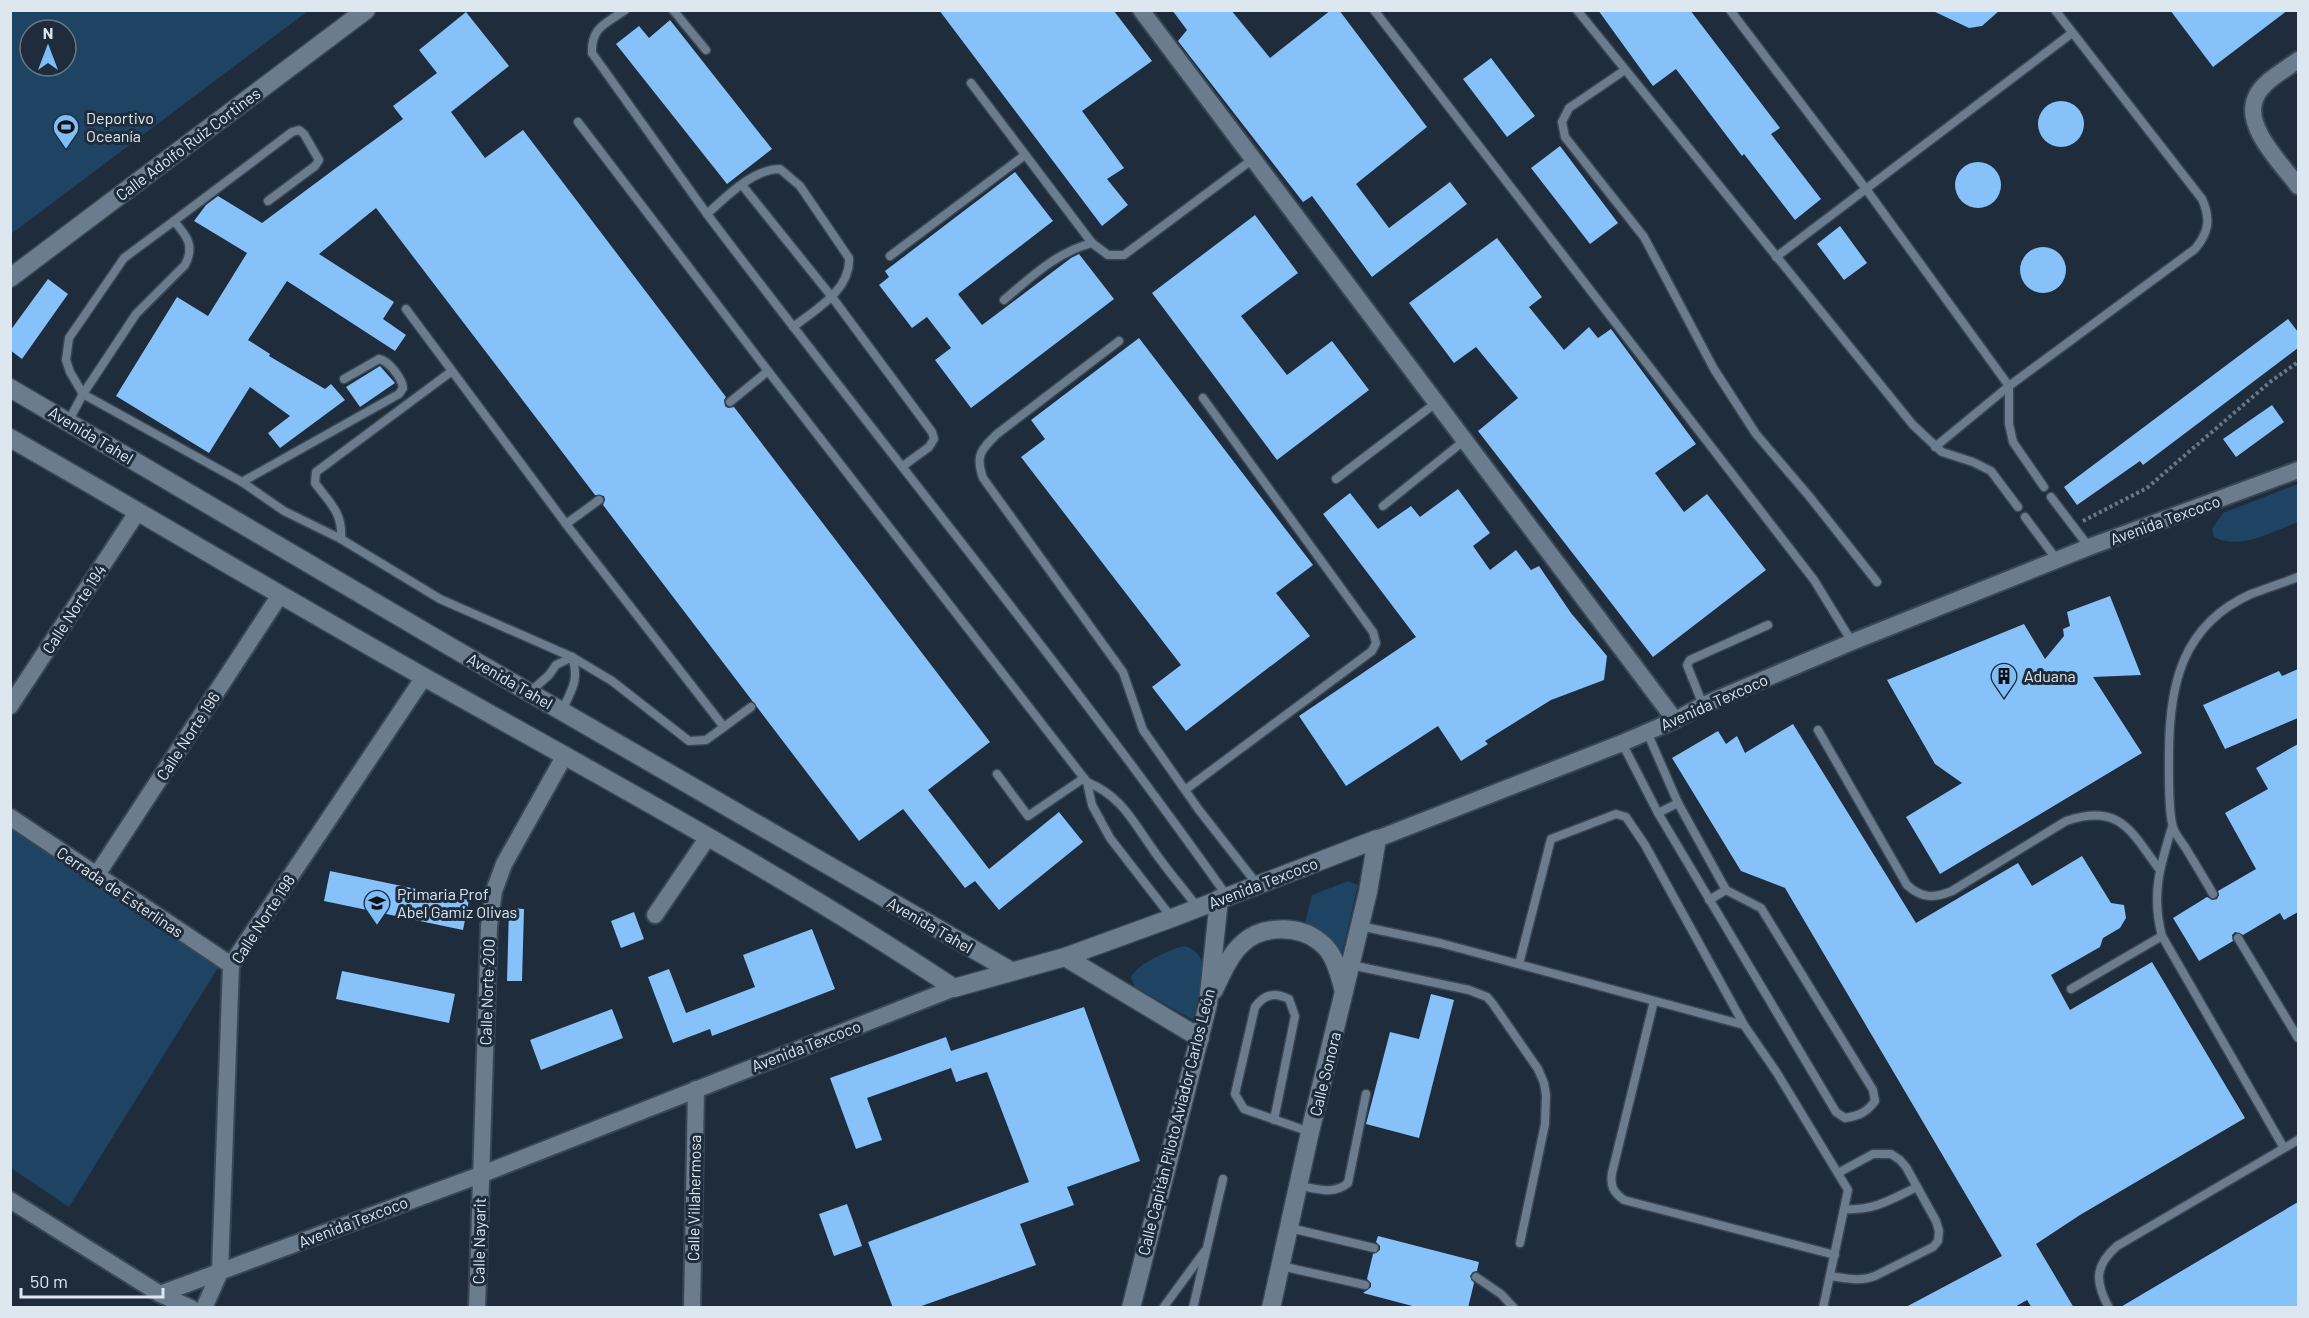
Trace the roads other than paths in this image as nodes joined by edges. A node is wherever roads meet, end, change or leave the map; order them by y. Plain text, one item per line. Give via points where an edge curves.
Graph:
1 (366, 10) edge
2 (625, 10) edge
3 (673, 10) edge
4 (1141, 10) edge
5 (1374, 10) edge
6 (1577, 10) edge
7 (1730, 10) edge
8 (2055, 10) edge
9 (2072, 33) junction
10 (706, 50) dead end
11 (2298, 60) edge
12 (1624, 70) junction
13 (971, 83) dead end
14 (578, 122) dead end
15 (1025, 155) junction
16 (1253, 159) junction
17 (742, 185) junction
18 (2298, 186) edge
19 (1866, 189) junction
20 (268, 201) dead end
21 (707, 214) junction
22 (174, 221) junction
23 (1092, 243) junction
24 (891, 256) dead end
25 (1776, 256) junction
26 (10, 278) edge
27 (832, 297) junction
28 (1004, 300) dead end
29 (405, 309) dead end
30 (793, 327) junction
31 (1119, 342) dead end
32 (452, 371) junction
33 (768, 371) junction
34 (344, 379) dead end
35 (2009, 386) junction
36 (10, 388) edge
37 (83, 394) junction
38 (1203, 398) dead end
39 (730, 402) dead end
40 (1437, 402) junction
41 (68, 422) junction
42 (10, 438) edge
43 (1465, 440) junction
44 (1935, 447) junction
45 (903, 466) junction
46 (2298, 470) edge
47 (1336, 479) dead end
48 (242, 482) junction
49 (2044, 488) dead end
50 (2051, 497) dead end
51 (599, 500) dead end
52 (1383, 506) dead end
53 (2018, 507) dead end
54 (138, 511) junction
55 (2025, 517) dead end
56 (566, 524) junction
57 (341, 539) junction
58 (2089, 547) junction
59 (2057, 561) junction
60 (2298, 577) edge
61 (1877, 582) dead end
62 (280, 595) junction
63 (1767, 625) dead end
64 (1852, 642) junction
65 (572, 657) junction
66 (424, 677) junction
67 (530, 692) junction
68 (1703, 705) junction
69 (10, 706) edge
70 (751, 707) dead end
71 (562, 711) junction
72 (1675, 720) junction
73 (724, 727) junction
74 (1818, 730) dead end
75 (1647, 732) junction
76 (1622, 743) junction
77 (565, 755) junction
78 (997, 774) dead end
79 (1086, 780) junction
80 (1185, 790) junction
81 (1678, 803) junction
82 (1658, 813) junction
83 (10, 817) edge
84 (2172, 827) junction
85 (708, 837) junction
86 (1377, 839) junction
87 (2159, 869) junction
88 (96, 876) junction
89 (1257, 884) junction
90 (1726, 890) junction
91 (2213, 894) dead end
92 (1223, 898) junction
93 (1709, 900) junction
94 (1198, 908) junction
95 (656, 915) dead end
96 (1172, 918) junction
97 (1360, 926) junction
98 (2162, 936) junction
99 (2238, 938) dead end
100 (1065, 957) junction
101 (1519, 964) junction
102 (231, 965) junction
103 (1351, 965) junction
104 (1011, 971) junction
105 (954, 988) junction
106 (2072, 989) dead end
107 (1345, 992) junction
108 (1654, 1001) junction
109 (1208, 1004) junction
110 (1744, 1025) junction
111 (1200, 1038) junction
112 (2298, 1038) edge
113 (696, 1089) junction
114 (1366, 1094) dead end
115 (1274, 1120) junction
116 (1310, 1132) junction
117 (2298, 1140) edge
118 (2284, 1148) junction
119 (1838, 1173) junction
120 (480, 1175) junction
121 (1223, 1179) dead end
122 (1300, 1186) junction
123 (1917, 1187) junction
124 (10, 1200) edge
125 (1845, 1209) junction
126 (1290, 1228) junction
127 (1520, 1243) dead end
128 (1374, 1248) dead end
129 (1206, 1249) junction
130 (1835, 1255) junction
131 (1281, 1266) junction
132 (220, 1272) junction
133 (1830, 1276) junction
134 (1476, 1277) dead end
135 (1365, 1285) dead end
136 (160, 1294) junction
137 (1194, 1307) edge
138 (191, 1308) edge
139 (204, 1308) edge
140 (477, 1308) edge
141 (692, 1308) edge
142 (1131, 1308) edge
143 (1163, 1308) edge
144 (1271, 1308) edge
145 (1514, 1308) edge
146 (1823, 1308) edge
147 (2109, 1308) edge

1 - 26 street, Calle Adolfo Ruiz Cortines
2 - 21 lane via 595,32 592,53
3 - 10 lane
4 - 16 street
5 - 64 lane via 1814,580
6 - 12 lane
7 - 19 lane
8 - 9 lane
9 - 19 lane
9 - 35 lane via 2202,199 2209,225 2195,249
11 - 18 street via 2263,87 2252,113 2257,130
12 - 25 lane
12 - 61 lane via 1569,108 1562,122 1565,137 1644,237 1714,369 1756,434
13 - 15 lane
14 - 33 lane
15 - 23 lane
15 - 24 lane
16 - 23 lane via 1124,255 1108,255
16 - 40 street
17 - 21 lane
17 - 27 lane
17 - 27 lane via 768,169 780,169 800,186 849,258 850,270
19 - 25 lane
19 - 35 lane
20 - 22 lane via 319,160 298,130
21 - 30 lane
22 - 37 lane via 186,235 190,256 136,314
22 - 37 lane via 124,258 69,338 66,360
23 - 28 lane via 1060,256
25 - 44 lane
27 - 30 lane
27 - 45 lane via 932,432 934,440 929,447
29 - 32 lane
30 - 45 lane
31 - 80 lane via 998,434 983,448 979,466 983,478 1123,672 1143,730
32 - 56 lane
32 - 57 lane via 316,472 315,483 340,517
33 - 39 lane
33 - 79 lane
34 - 48 lane via 379,359 402,381 403,388 399,394
35 - 44 lane
35 - 49 lane via 2013,442
36 - 41 street, Avenida Tahel
37 - 41 lane
37 - 48 lane
38 - 80 lane via 1373,632 1376,643 1372,651
40 - 43 street
40 - 47 lane
41 - 67 street, Avenida Tahel
42 - 54 street
43 - 52 lane
43 - 72 street
44 - 53 lane via 1991,471
45 - 92 lane via 1178,826
46 - 58 street, Avenida Texcoco
48 - 57 lane via 284,511
50 - 58 lane
51 - 56 lane
54 - 62 street
54 - 69 street, Calle Norte 194
55 - 59 lane
56 - 73 lane
57 - 65 lane via 440,599
58 - 59 street, Avenida Texcoco
59 - 64 street, Avenida Texcoco
60 - 84 lane via 2226,608 2208,622 2182,661 2169,731
62 - 66 street
62 - 88 street, Calle Norte 196
63 - 68 lane via 1690,660 1687,665
64 - 68 street, Avenida Texcoco
65 - 67 lane via 553,667
65 - 71 lane via 576,678
65 - 73 lane via 612,681 689,741 706,740
66 - 77 street
66 - 102 street, Calle Norte 198
67 - 71 street, Avenida Tahel
68 - 72 street, Avenida Texcoco
70 - 73 lane
71 - 104 street, Avenida Tahel
72 - 75 street, Avenida Texcoco
74 - 87 lane via 1907,885 1916,894 1927,897 1952,891 2066,821 2079,817 2111,818 2127,826
75 - 76 street, Avenida Texcoco
75 - 81 lane
76 - 82 lane
76 - 86 street, Avenida Texcoco
77 - 85 street
77 - 120 street, Calle Norte 200 via 504,864 494,891 489,926
78 - 79 lane via 1028,816
79 - 94 lane via 1104,789 1123,807
79 - 96 lane via 1092,805 1110,838
80 - 89 lane
81 - 82 lane
81 - 90 lane
82 - 93 lane
83 - 88 street, Cerrada de Esterlinas
84 - 87 lane
84 - 91 lane
85 - 95 street
85 - 105 street
86 - 89 street, Avenida Texcoco
86 - 97 street, Calle Sonora
87 - 98 lane via 2156,900
88 - 102 street, Cerrada de Esterlinas
89 - 92 street, Avenida Texcoco
90 - 93 lane
90 - 93 lane via 1761,908 1873,1090 1875,1101 1868,1110 1845,1119 1836,1112
92 - 94 street, Avenida Texcoco
92 - 109 street, Calle Capitán Piloto Aviador Carlos León
94 - 96 street, Avenida Texcoco
96 - 100 street, Avenida Texcoco
97 - 101 lane
97 - 103 street, Calle Sonora
98 - 106 lane
98 - 118 lane
99 - 112 lane
100 - 104 street, Avenida Texcoco
100 - 111 street
101 - 108 lane
101 - 110 lane via 1551,838 1616,814 1626,817 1645,845
102 - 132 street, Calle Norte 198
103 - 107 street, Calle Sonora
103 - 127 lane via 1469,990 1487,998 1538,1069 1546,1095 1545,1124
104 - 105 street, Avenida Texcoco
105 - 113 street, Avenida Texcoco
107 - 109 street via 1336,965 1320,942 1288,930 1268,930 1240,944
107 - 116 street, Calle Sonora
108 - 110 lane
108 - 130 lane via 1612,1173 1616,1194 1624,1200
109 - 111 street, Calle Capitán Piloto Aviador Carlos León
110 - 119 lane
111 - 142 street, Calle Capitán Piloto Aviador Carlos León
113 - 120 street, Avenida Texcoco
113 - 141 street, Calle Villahermosa
114 - 122 lane via 1348,1183 1330,1191
115 - 115 lane via 1295,1016 1289,999 1280,995 1269,995 1255,1007 1235,1094 1244,1109
115 - 116 lane
116 - 122 street, Calle Sonora
117 - 118 lane
118 - 147 lane via 2106,1256 2098,1283
119 - 123 lane via 1873,1154 1891,1155 1906,1167
119 - 125 lane via 1848,1190
120 - 132 street, Avenida Texcoco
120 - 140 street, Calle Nayarit
121 - 129 lane
122 - 126 street, Calle Sonora
123 - 125 lane via 1873,1208
123 - 133 lane via 1939,1231 1933,1247 1866,1280
124 - 136 street
125 - 130 lane
126 - 128 lane
126 - 131 street, Calle Sonora
129 - 137 lane
129 - 143 lane
130 - 133 lane
131 - 135 lane
131 - 144 street, Calle Sonora
132 - 136 street, Avenida Texcoco
132 - 139 street
133 - 146 lane
134 - 145 lane via 1501,1293
136 - 138 street

